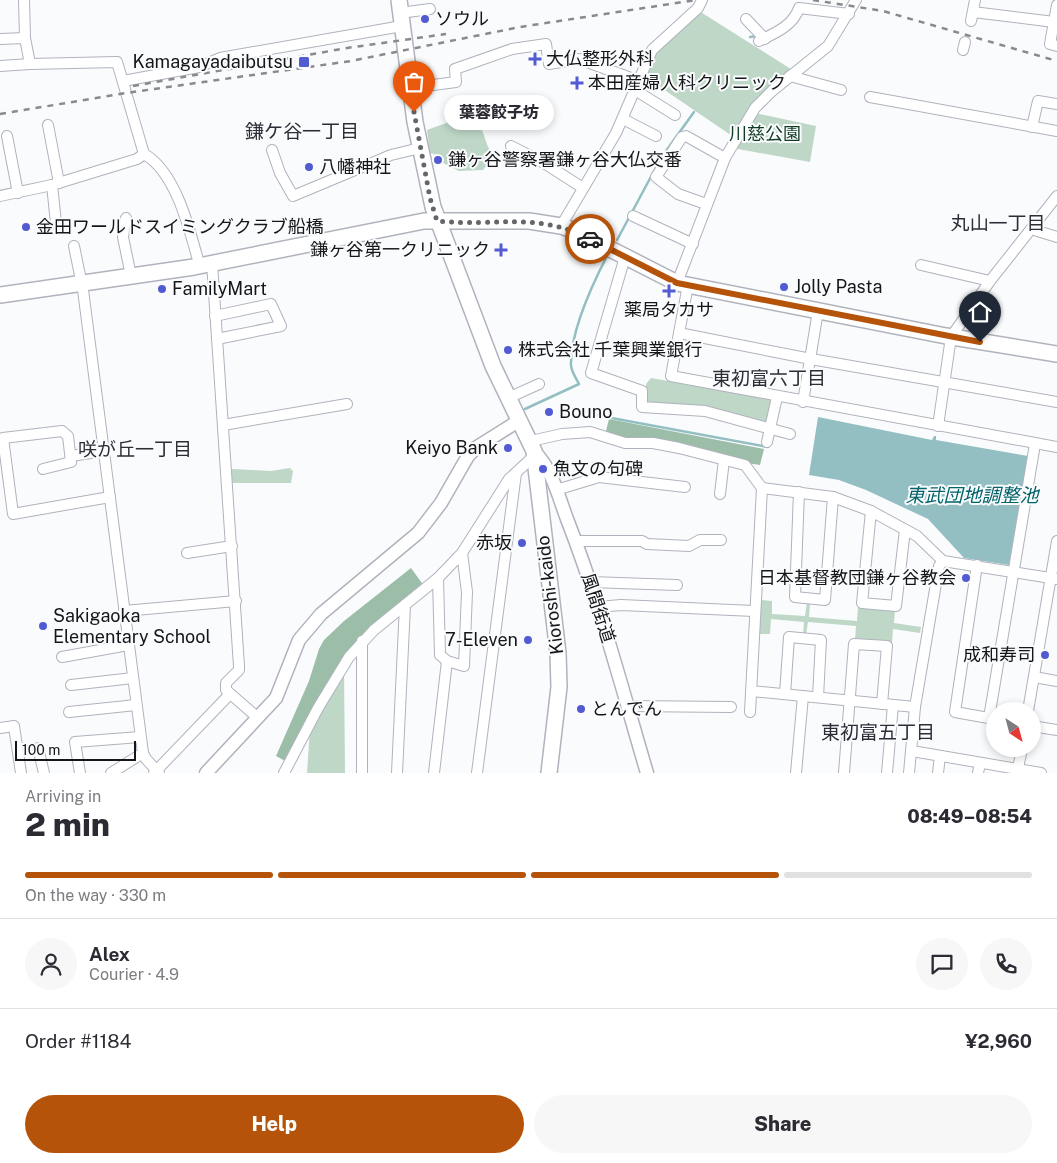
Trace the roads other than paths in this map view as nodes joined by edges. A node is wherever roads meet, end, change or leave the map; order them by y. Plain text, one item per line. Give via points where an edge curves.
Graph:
1 (24, 0) edge
2 (702, 0) edge
3 (856, 0) edge
4 (975, 0) edge
5 (1057, 5) edge
6 (430, 9) dead end
7 (400, 13) edge
8 (849, 14) junction
9 (746, 19) dead end
10 (1054, 22) junction
11 (25, 38) junction
12 (0, 39) edge
13 (1057, 46) edge
14 (30, 64) junction
15 (0, 66) edge
16 (790, 76) junction
17 (123, 82) junction
18 (637, 86) junction
19 (410, 88) junction
20 (841, 90) dead end
21 (870, 97) dead end
22 (1057, 104) edge
23 (675, 115) dead end
24 (623, 119) junction
25 (48, 125) dead end
26 (1032, 127) junction
27 (1057, 131) edge
28 (7, 136) dead end
29 (656, 136) dead end
30 (511, 146) dead end
31 (420, 148) junction
32 (272, 150) dead end
33 (144, 154) junction
34 (725, 158) junction
35 (55, 184) junction
36 (583, 188) junction
37 (18, 193) junction
38 (0, 196) edge
39 (1057, 196) edge
40 (706, 204) junction
41 (632, 216) dead end
42 (126, 218) dead end
43 (437, 221) junction
44 (56, 223) dead end
45 (561, 226) junction
46 (1032, 228) junction
47 (1057, 237) edge
48 (693, 244) junction
49 (74, 246) dead end
50 (616, 252) junction
51 (205, 261) junction
52 (921, 265) dead end
53 (132, 276) junction
54 (990, 281) junction
55 (82, 284) junction
56 (683, 284) junction
57 (0, 295) edge
58 (818, 311) junction
59 (215, 316) junction
60 (679, 333) junction
61 (951, 337) junction
62 (217, 339) junction
63 (1057, 354) edge
64 (811, 359) junction
65 (944, 382) junction
66 (539, 384) dead end
67 (777, 397) junction
68 (508, 398) junction
69 (803, 402) junction
70 (1057, 402) edge
71 (347, 404) dead end
72 (520, 420) junction
73 (223, 425) junction
74 (938, 426) junction
75 (769, 428) junction
76 (790, 434) dead end
77 (767, 442) dead end
78 (1035, 444) junction
79 (1057, 447) edge
80 (533, 449) junction
81 (104, 451) junction
82 (71, 456) junction
83 (724, 460) junction
84 (43, 469) dead end
85 (516, 473) junction
86 (685, 487) dead end
87 (762, 488) junction
88 (556, 490) junction
89 (799, 492) junction
90 (720, 494) dead end
91 (110, 497) junction
92 (833, 497) junction
93 (871, 511) junction
94 (905, 530) junction
95 (720, 540) dead end
96 (576, 541) junction
97 (1057, 541) edge
98 (232, 546) junction
99 (187, 553) dead end
100 (462, 553) junction
101 (943, 560) junction
102 (977, 565) junction
103 (1013, 572) junction
104 (438, 578) junction
105 (1054, 579) edge
106 (590, 582) junction
107 (677, 585) dead end
108 (236, 601) junction
109 (405, 605) junction
110 (598, 607) junction
111 (754, 610) junction
112 (124, 611) junction
113 (362, 641) junction
114 (128, 645) junction
115 (62, 657) dead end
116 (447, 661) junction
117 (1034, 677) junction
118 (133, 678) junction
119 (1057, 681) edge
120 (71, 685) dead end
121 (751, 691) junction
122 (230, 694) junction
123 (785, 694) junction
124 (803, 696) junction
125 (818, 697) junction
126 (849, 701) junction
127 (994, 702) edge
128 (1030, 702) edge
129 (882, 704) junction
130 (136, 705) junction
131 (893, 705) junction
132 (627, 706) junction
133 (731, 707) dead end
134 (915, 707) junction
135 (70, 712) dead end
136 (750, 712) dead end
137 (258, 718) junction
138 (986, 718) edge
139 (1041, 727) edge
140 (0, 728) edge
141 (1057, 730) edge
142 (140, 737) junction
143 (38, 748) dead end
144 (912, 752) junction
145 (142, 753) junction
146 (940, 756) junction
147 (1020, 758) edge
148 (979, 768) edge
149 (1018, 771) edge
150 (156, 772) edge
151 (21, 773) edge
152 (44, 773) edge
153 (80, 773) edge
154 (111, 773) edge
155 (206, 773) edge
156 (284, 773) edge
157 (362, 773) edge
158 (397, 773) edge
159 (434, 773) edge
160 (477, 773) edge
161 (549, 773) edge
162 (647, 773) edge
163 (796, 773) edge
164 (844, 773) edge
165 (886, 773) edge
166 (910, 773) edge
167 (938, 773) edge
168 (1041, 773) edge

1 - 11 street
2 - 18 street via 698,8 652,50
3 - 8 street
4 - 10 street via 972,16
5 - 10 street
6 - 7 street
7 - 17 street via 220,58 199,67
7 - 19 main road, Kioroshi-kaido
8 - 9 street via 799,8 786,27 762,40
8 - 16 street via 828,46
10 - 13 street via 1050,44
11 - 12 street
11 - 14 street
14 - 15 street
14 - 17 street via 117,62
16 - 20 street
16 - 34 street via 755,108
17 - 33 street
18 - 19 street via 579,59 549,64 546,44 512,49 455,69 456,82
18 - 23 street
18 - 24 street
19 - 31 main road, Kioroshi-kaido
21 - 26 street
22 - 26 street via 1038,101
24 - 29 street
24 - 36 street
25 - 35 street
26 - 27 street
28 - 37 street
30 - 36 street
31 - 32 street via 391,155 294,196 280,173
31 - 43 main road, Kioroshi-kaido
33 - 35 street via 137,160
33 - 51 street via 154,160 167,178
34 - 40 street
34 - 40 street via 686,136 682,137 656,177 678,194
35 - 37 street
35 - 44 street
36 - 45 street
37 - 38 street
39 - 46 street
40 - 48 street
41 - 48 street
42 - 53 street via 123,237
43 - 45 main road via 530,221
43 - 51 main road
43 - 68 main road, Kioroshi-kaido
45 - 50 main road
46 - 47 street
46 - 54 street
48 - 56 street
49 - 55 street
50 - 56 main road
50 - 75 street via 591,373 642,391 642,407 705,411
51 - 53 main road
51 - 59 street
52 - 54 street
53 - 55 main road
54 - 61 street
55 - 57 main road
55 - 81 street
56 - 58 main road
56 - 60 street
58 - 61 main road
58 - 64 street
59 - 62 street
59 - 62 street via 271,304 282,326
60 - 64 street
60 - 67 street via 671,376
61 - 63 main road
61 - 65 street
62 - 73 street
64 - 65 street
64 - 69 street
65 - 70 street
65 - 74 street
66 - 68 street
67 - 69 street
67 - 75 street
68 - 72 main road, Kioroshi-kaido
69 - 74 street
71 - 73 street
72 - 80 main road, Kioroshi-kaido
72 - 137 street via 477,446 418,533 307,628 299,640 280,691
73 - 98 street
74 - 78 street
75 - 76 street
75 - 77 street
78 - 79 street
78 - 103 street
80 - 83 street via 562,434 590,432 625,443 662,445
80 - 85 street
80 - 88 street, 風間街道 via 547,467
80 - 161 main road, Kioroshi-kaido via 558,653 559,687
81 - 82 street
81 - 91 street
82 - 84 street via 70,464
82 - 91 street via 68,436 62,431 3,438 13,514
83 - 87 street via 744,464
83 - 90 street
85 - 100 street
85 - 160 street
86 - 88 street via 599,478
87 - 89 street
87 - 111 street
88 - 96 street, 風間街道
89 - 92 street
89 - 92 street via 795,597 825,600
91 - 112 street
92 - 93 street
93 - 94 street
93 - 94 street via 862,602 896,606
94 - 101 street via 917,536
95 - 96 street via 700,540 689,546 642,541
96 - 106 street, 風間街道
97 - 105 street
98 - 99 street
98 - 108 street
100 - 104 street
100 - 116 street via 467,592 464,666
101 - 102 street
101 - 134 street via 939,566
102 - 103 street
102 - 138 street via 955,712
103 - 105 street
103 - 127 street
104 - 109 street
104 - 116 street via 440,656
105 - 117 street
106 - 107 street
106 - 110 street, 風間街道
108 - 112 street
108 - 122 street via 239,670 226,683
109 - 113 street
109 - 158 street
110 - 111 street
110 - 132 street, 風間街道
111 - 121 street
112 - 114 street
113 - 156 street via 318,708
113 - 157 street
114 - 115 street
114 - 118 street
116 - 159 street
117 - 119 street
117 - 128 street
118 - 120 street
118 - 130 street
121 - 123 street
121 - 136 street
122 - 137 street
122 - 150 street
123 - 124 street
123 - 125 street via 789,637 804,638 822,640
124 - 125 street
124 - 163 street
125 - 126 street
126 - 129 street
126 - 129 street via 854,644 887,646
126 - 164 street
129 - 131 street
130 - 135 street
130 - 142 street
131 - 134 street
131 - 165 street
132 - 133 street
132 - 162 street, 風間街道
134 - 144 street
137 - 155 street
139 - 141 street
140 - 151 street via 14,726
142 - 145 street
142 - 153 street via 75,742
143 - 152 street
144 - 146 street
144 - 166 street
145 - 150 street
145 - 154 street
146 - 148 street
146 - 167 street
147 - 149 street
148 - 149 street
149 - 168 street

